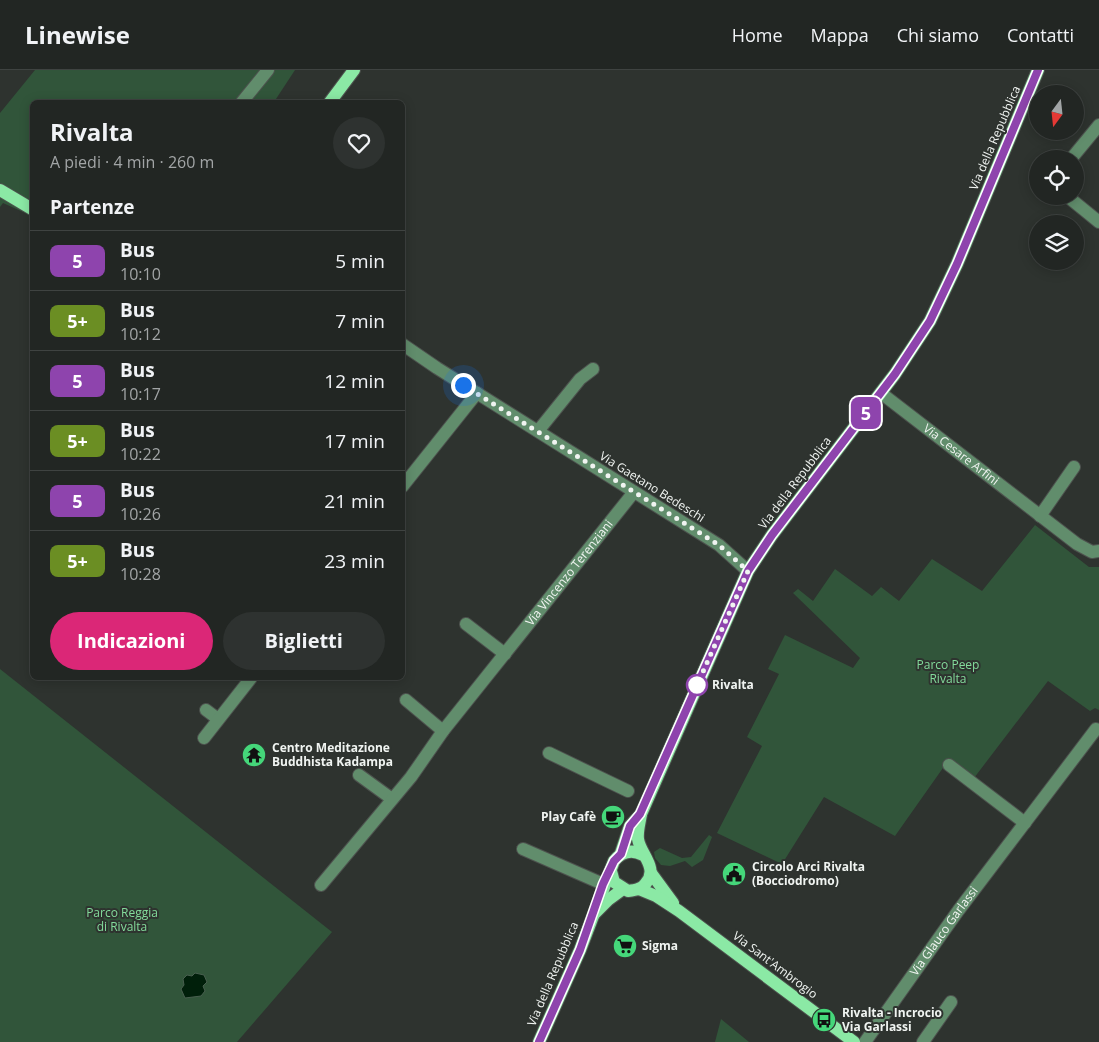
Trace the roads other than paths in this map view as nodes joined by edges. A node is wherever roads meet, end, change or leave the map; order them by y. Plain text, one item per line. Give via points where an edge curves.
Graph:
1 (268, 70) edge
2 (354, 70) edge
3 (1038, 70) edge
4 (244, 100) edge
5 (332, 100) edge
6 (1099, 125) edge
7 (1078, 150) edge
8 (0, 190) edge
9 (1078, 205) edge
10 (30, 208) edge
11 (1099, 222) edge
12 (405, 346) edge
13 (593, 369) dead end
14 (477, 393) junction
15 (881, 393) junction
16 (538, 431) junction
17 (1074, 467) dead end
18 (405, 483) edge
19 (634, 492) junction
20 (1040, 516) junction
21 (1099, 551) edge
22 (748, 571) junction
23 (466, 624) dead end
24 (505, 654) junction
25 (249, 680) edge
26 (406, 700) dead end
27 (206, 710) dead end
28 (218, 719) junction
29 (1096, 729) dead end
30 (443, 732) junction
31 (204, 738) dead end
32 (549, 753) dead end
33 (949, 765) dead end
34 (359, 775) dead end
35 (628, 791) dead end
36 (392, 799) junction
37 (640, 814) junction
38 (1026, 823) junction
39 (523, 849) dead end
40 (621, 854) junction
41 (643, 855) junction
42 (611, 871) junction
43 (651, 873) junction
44 (603, 884) junction
45 (321, 885) dead end
46 (623, 889) junction
47 (639, 889) junction
48 (679, 911) junction
49 (593, 916) junction
50 (951, 1002) dead end
51 (539, 1042) edge
52 (854, 1042) edge
53 (865, 1042) edge
54 (923, 1042) edge

1 - 4 street
2 - 5 main road
3 - 15 main road, Via della Repubblica via 939,303 917,342
6 - 7 street
8 - 10 main road
9 - 11 street
12 - 14 street, Via Gaetano Bedeschi
13 - 16 street via 580,379
14 - 16 street, Via Gaetano Bedeschi
14 - 18 street
15 - 20 street, Via Cesare Arfini
15 - 22 main road, Via della Repubblica
16 - 19 street, Via Gaetano Bedeschi
17 - 20 street
19 - 22 street, Via Gaetano Bedeschi via 719,545
19 - 24 street, Via Vincenzo Terenziani
20 - 21 street, Via Cesare Arfini via 1086,550
22 - 37 main road, Via della Repubblica
23 - 24 street
24 - 30 street, Via Vincenzo Terenziani
25 - 28 street
26 - 30 street
27 - 28 street
28 - 31 street
29 - 38 street, Via Glauco Garlassi
30 - 36 street, Via Vincenzo Terenziani
32 - 35 street
33 - 38 street
34 - 36 street
36 - 45 street, Via Vincenzo Terenziani
37 - 40 main road, Via della Repubblica via 630,826
37 - 41 main road, Via della Repubblica via 638,837
38 - 53 street, Via Glauco Garlassi via 958,911
39 - 44 street
40 - 41 main road via 632,851
40 - 42 main road, Via della Repubblica
41 - 43 main road, Via della Repubblica
42 - 44 main road, Via della Repubblica
42 - 46 main road via 614,882
43 - 47 main road
43 - 48 main road, Via Sant'Ambrogio
44 - 49 main road, Via della Repubblica
46 - 47 main road
46 - 49 main road, Via della Repubblica
47 - 48 main road, Via Sant'Ambrogio
48 - 52 main road, Via Sant'Ambrogio
49 - 51 main road, Via della Repubblica
50 - 54 street

